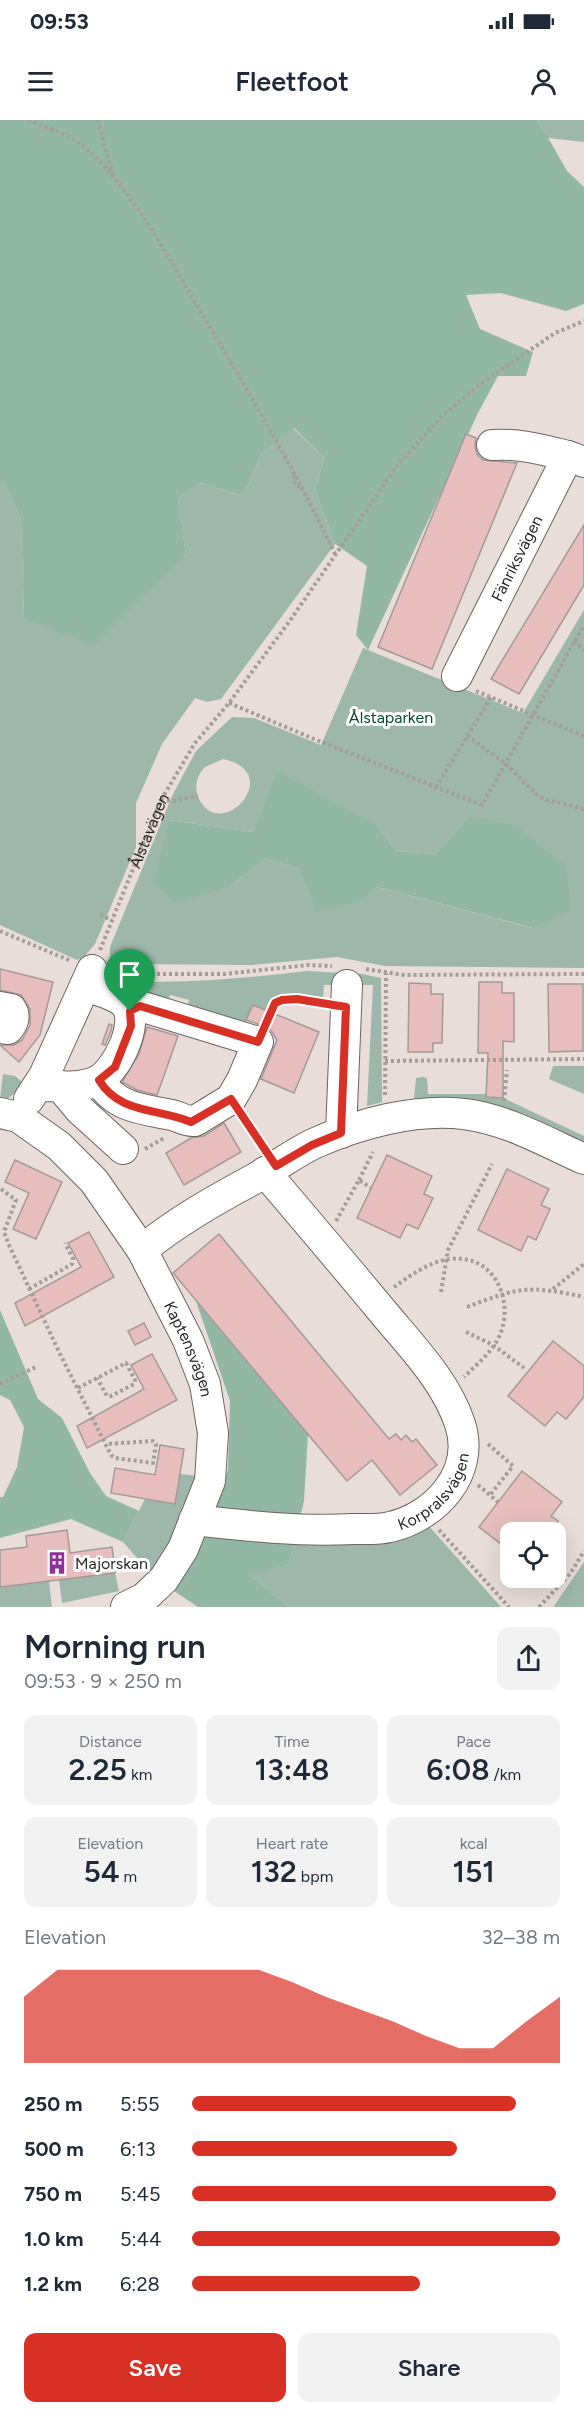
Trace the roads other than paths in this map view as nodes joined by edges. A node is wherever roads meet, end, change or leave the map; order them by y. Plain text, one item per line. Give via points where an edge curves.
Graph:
1 (492, 445) dead end
2 (576, 459) edge
3 (463, 682) road end
4 (347, 996) road end
5 (0, 1006) edge
6 (130, 1011) junction
7 (0, 1028) edge
8 (99, 1080) junction
9 (49, 1086) junction
10 (9, 1115) edge
11 (341, 1133) junction
12 (123, 1149) road end
13 (584, 1159) edge
14 (271, 1169) junction
15 (142, 1250) junction
16 (194, 1520) junction
17 (142, 1604) edge

1 - 2 street via 531,447
2 - 3 street, Fänriksvägen
4 - 11 street
5 - 7 street via 14,1013 13,1024 8,1029
6 - 8 street via 131,1026 115,1067
6 - 8 street via 140,1006 258,1042 231,1099 191,1122 136,1109 116,1100
6 - 9 street via 88,978
8 - 9 street via 81,1086
9 - 10 street
9 - 12 street
10 - 15 street, Kaptensvägen via 59,1146 94,1181
11 - 13 street via 360,1125 413,1115 464,1114 512,1127
11 - 14 street
14 - 15 street via 161,1234
14 - 16 street, Korpralsvägen via 323,1242 444,1391 461,1426 463,1452 455,1482 442,1499 417,1519 388,1528 261,1528
15 - 16 street, Kaptensvägen via 188,1340 205,1384 213,1433 210,1481
16 - 17 street, Kaptensvägen via 183,1549

